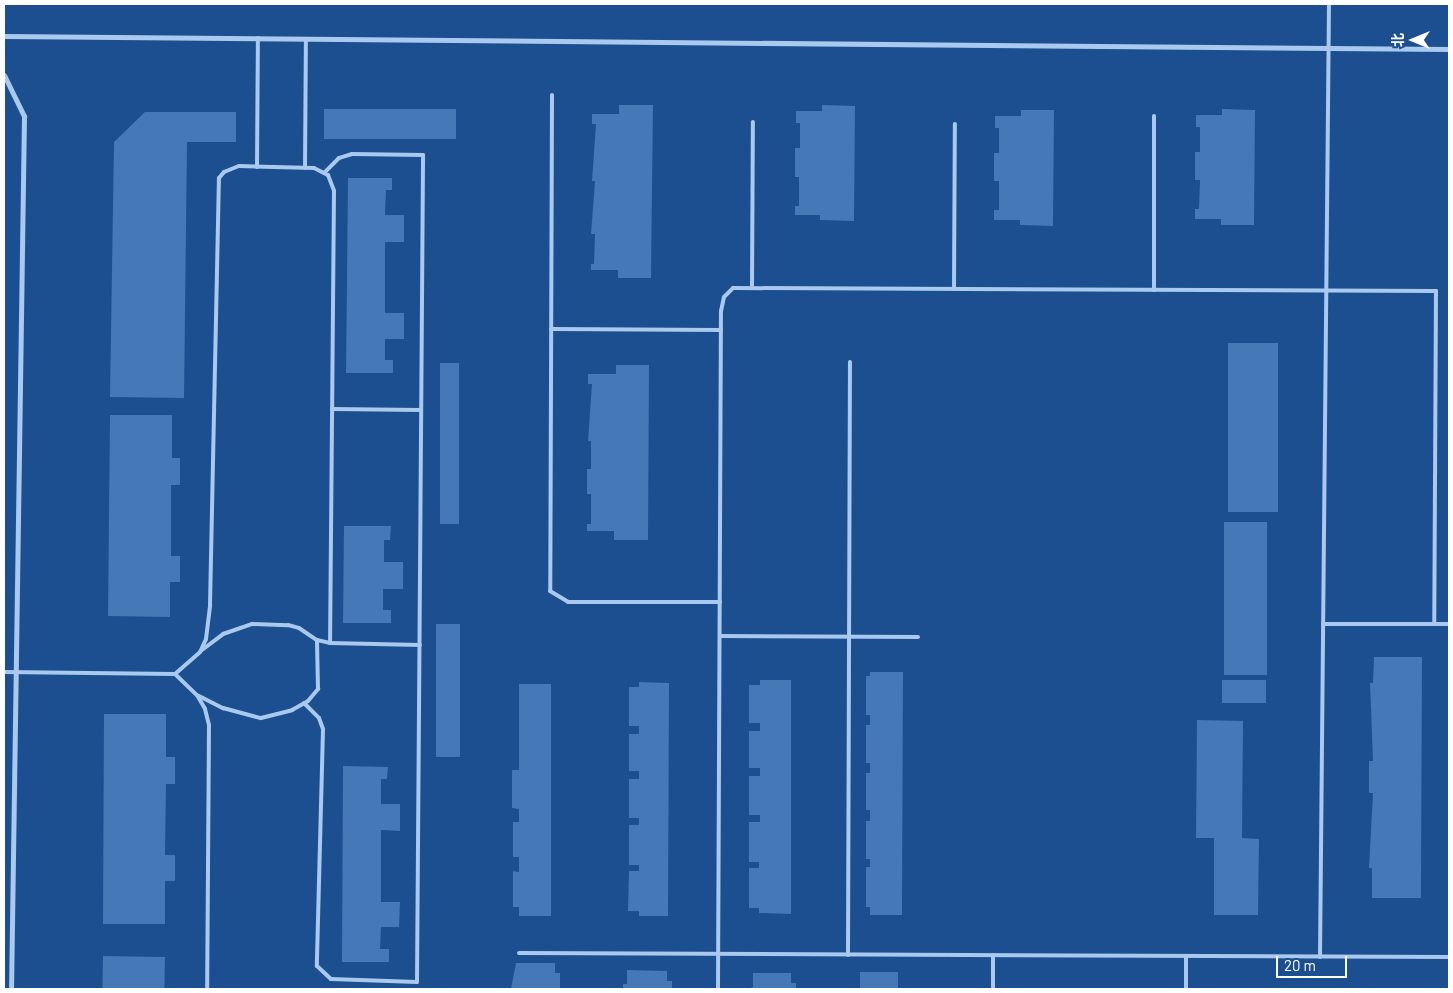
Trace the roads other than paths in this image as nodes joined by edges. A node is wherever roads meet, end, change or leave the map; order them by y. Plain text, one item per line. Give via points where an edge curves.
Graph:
1 (1330, 4) edge
2 (4, 36) edge
3 (258, 38) junction
4 (306, 39) junction
5 (1329, 48) junction
6 (1449, 49) edge
7 (4, 75) edge
8 (552, 95) dead end
9 (1154, 116) dead end
10 (753, 122) dead end
11 (955, 124) dead end
12 (257, 167) junction
13 (304, 168) junction
14 (324, 173) junction
15 (752, 288) junction
16 (954, 289) junction
17 (1154, 290) junction
18 (1327, 291) junction
19 (551, 329) junction
20 (721, 330) junction
21 (850, 362) dead end
22 (332, 409) junction
23 (421, 410) junction
24 (720, 602) junction
25 (1323, 624) junction
26 (1434, 624) junction
27 (1449, 624) edge
28 (720, 636) junction
29 (849, 636) junction
30 (918, 637) dead end
31 (317, 640) junction
32 (330, 643) junction
33 (420, 644) junction
34 (200, 652) junction
35 (4, 672) edge
36 (16, 672) junction
37 (175, 674) junction
38 (197, 695) junction
39 (304, 703) junction
40 (519, 953) dead end
41 (718, 954) junction
42 (848, 955) junction
43 (993, 955) junction
44 (1186, 956) junction
45 (1320, 957) junction
46 (1449, 957) edge
47 (11, 989) edge
48 (207, 989) edge
49 (718, 989) edge
50 (993, 989) edge
51 (1186, 989) edge

1 - 5 lane
2 - 3 street
3 - 4 street
3 - 12 lane
4 - 5 street
4 - 13 lane
5 - 6 street
5 - 18 lane
7 - 36 street via 24,116
8 - 19 lane
9 - 17 lane
10 - 15 lane
11 - 16 lane
12 - 13 lane
12 - 34 lane via 239,166 224,172 219,178 210,605 206,639
13 - 14 lane
14 - 22 lane via 328,175 334,191
14 - 23 lane via 339,158 352,154 423,155
15 - 16 lane
15 - 20 lane via 733,288 724,297
16 - 17 lane
17 - 18 lane
18 - 25 lane
18 - 26 lane via 1436,291
19 - 20 lane
19 - 24 lane via 550,591 568,602
20 - 24 lane
21 - 29 lane
22 - 23 lane
22 - 32 lane
23 - 33 lane
24 - 28 lane
25 - 26 lane
25 - 45 lane
26 - 27 lane
28 - 29 lane
28 - 41 lane
29 - 30 lane
29 - 42 lane
31 - 32 lane
31 - 34 lane via 288,625 252,624 223,634
31 - 39 lane via 318,689
32 - 33 lane
33 - 39 lane via 417,982 331,979 316,966 323,729 319,718
34 - 37 lane
35 - 36 lane
36 - 37 lane
36 - 47 street
37 - 38 lane
38 - 39 lane via 223,708 261,718 278,715
38 - 48 lane via 209,725
40 - 41 lane
41 - 42 lane
41 - 49 lane
42 - 43 lane
43 - 44 lane
43 - 50 lane
44 - 45 lane
44 - 51 lane
45 - 46 lane

